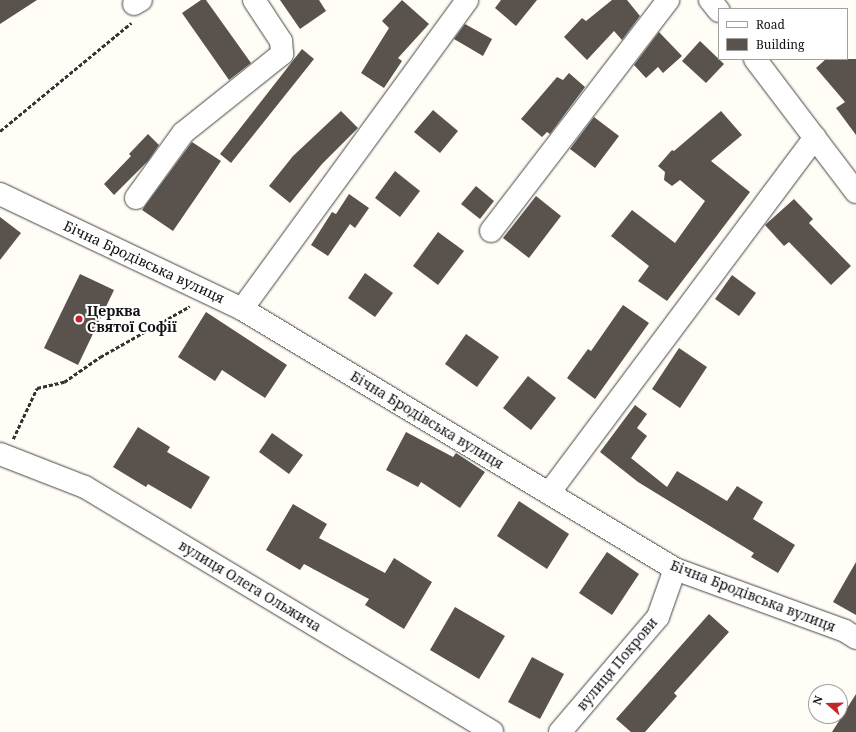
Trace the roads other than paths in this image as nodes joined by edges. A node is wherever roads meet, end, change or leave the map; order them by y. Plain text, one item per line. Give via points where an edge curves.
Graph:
1 (254, 0) edge
2 (467, 0) edge
3 (668, 0) edge
4 (710, 0) edge
5 (718, 10) edge
6 (756, 60) edge
7 (815, 138) junction
8 (856, 192) edge
9 (0, 194) edge
10 (136, 198) dead end
11 (491, 231) dead end
12 (242, 309) junction
13 (3, 455) edge
14 (549, 493) junction
15 (675, 569) junction
16 (856, 638) edge
17 (492, 732) edge
18 (560, 732) edge

1 - 10 street via 281,41 282,54 184,133
2 - 12 street
3 - 11 street
4 - 5 street
6 - 7 street
7 - 8 street
7 - 14 street
9 - 12 street, Бічна Бродівська вулиця
12 - 14 street, Бічна Бродівська вулиця
13 - 17 street, вулиця Олега Ольжича via 85,487
14 - 15 street, Бічна Бродівська вулиця
15 - 16 street, Бічна Бродівська вулиця via 845,631
15 - 18 street, вулиця Покрови via 658,617

